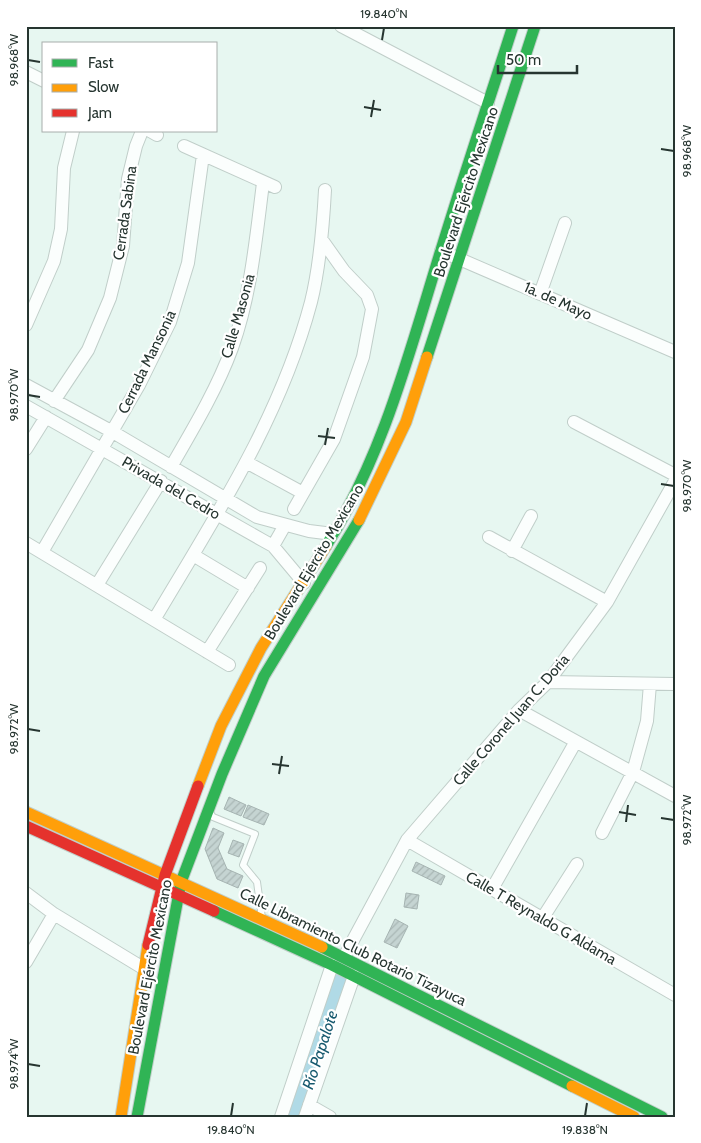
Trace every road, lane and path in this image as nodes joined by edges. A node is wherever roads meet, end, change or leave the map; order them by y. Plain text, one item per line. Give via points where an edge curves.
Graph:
1 (341, 26) edge
2 (514, 26) edge
3 (535, 26) edge
4 (26, 72) edge
5 (42, 80) edge
6 (488, 103) junction
7 (73, 132) edge
8 (142, 132) edge
9 (184, 146) dead end
10 (202, 155) junction
11 (325, 190) dead end
12 (565, 223) dead end
13 (322, 240) junction
14 (441, 251) junction
15 (461, 257) junction
16 (540, 294) junction
17 (26, 325) edge
18 (675, 352) edge
19 (26, 385) edge
20 (54, 401) junction
21 (26, 406) edge
22 (46, 417) junction
23 (574, 422) dead end
24 (111, 432) junction
25 (102, 448) junction
26 (26, 449) edge
27 (246, 462) junction
28 (170, 467) junction
29 (675, 475) edge
30 (161, 481) junction
31 (675, 481) edge
32 (303, 493) junction
33 (225, 500) junction
34 (294, 509) dead end
35 (216, 514) junction
36 (531, 516) dead end
37 (258, 517) junction
38 (285, 525) junction
39 (248, 532) junction
40 (333, 534) junction
41 (489, 537) dead end
42 (26, 543) edge
43 (273, 546) junction
44 (512, 551) junction
45 (42, 552) junction
46 (193, 555) junction
47 (260, 568) dead end
48 (304, 583) junction
49 (97, 585) junction
50 (248, 588) junction
51 (607, 602) junction
52 (154, 620) junction
53 (207, 652) junction
54 (229, 665) dead end
55 (548, 682) junction
56 (650, 684) junction
57 (675, 684) edge
58 (519, 710) junction
59 (575, 743) junction
60 (633, 772) junction
61 (675, 796) edge
62 (208, 810) junction
63 (26, 812) edge
64 (26, 826) edge
65 (602, 833) dead end
66 (407, 840) junction
67 (577, 864) dead end
68 (163, 880) junction
69 (181, 882) junction
70 (492, 889) junction
71 (26, 893) edge
72 (178, 894) junction
73 (54, 914) junction
74 (262, 919) junction
75 (542, 919) junction
76 (344, 957) junction
77 (26, 962) edge
78 (332, 965) junction
79 (143, 968) junction
80 (354, 976) junction
81 (675, 995) edge
82 (122, 1101) junction
83 (138, 1105) junction
84 (307, 1111) edge
85 (121, 1117) edge
86 (137, 1117) edge
87 (281, 1117) edge
88 (330, 1117) edge
89 (634, 1117) edge
90 (662, 1117) edge

1 - 6 street
2 - 6 main road, Boulevard Ejército Mexicano
3 - 15 main road, Boulevard Ejército Mexicano
4 - 5 street
6 - 14 main road, Boulevard Ejército Mexicano
7 - 17 street via 64,168 60,229 54,261
8 - 20 street, Cerrada Sabina via 128,179 123,246 110,298 88,350
9 - 10 street
10 - 24 street, Cerrada Mansonia via 188,263 170,322
10 - 28 street, Calle Masonia via 269,185 250,281 232,348 200,416
11 - 13 street, Privada del Cedro
12 - 16 street
13 - 27 street, Privada del Cedro via 311,300 293,360 275,406
13 - 32 street via 344,271 367,295 372,309 363,357 334,439
14 - 15 street, 1a. de Mayo
14 - 40 main road, Boulevard Ejército Mexicano via 404,377 371,462
15 - 16 street, 1a. de Mayo
15 - 62 main road, Boulevard Ejército Mexicano via 393,452 364,511 264,676
16 - 18 street, 1a. de Mayo
19 - 20 street, Privada del Cedro
20 - 24 street, Privada del Cedro
21 - 22 street, Privada del Cedro
22 - 25 street, Privada del Cedro
22 - 26 street
23 - 29 street
24 - 25 street, Cerrada Mansonia
24 - 28 street, Privada del Cedro
25 - 30 street, Privada del Cedro
25 - 45 street, Cerrada Mansonia
27 - 32 street
27 - 33 street, Privada del Cedro
28 - 33 street, Privada del Cedro
30 - 35 street, Privada del Cedro
30 - 49 street
31 - 51 street, Calle Coronel Juan C. Doria
32 - 34 street
33 - 35 street
33 - 37 street, Privada del Cedro
35 - 39 street, Privada del Cedro
35 - 46 street
36 - 44 street
37 - 38 street, Privada del Cedro
37 - 39 street
38 - 40 street, Privada del Cedro
38 - 43 street
39 - 43 street, Privada del Cedro
40 - 48 main road, Boulevard Ejército Mexicano
41 - 44 street
42 - 45 street
43 - 48 street, Privada del Cedro
44 - 51 street
45 - 49 street
46 - 50 street
46 - 52 street
47 - 50 street
48 - 68 main road, Boulevard Ejército Mexicano via 261,648 222,726
49 - 52 street
50 - 53 street
51 - 55 street, Calle Coronel Juan C. Doria
52 - 53 street
53 - 54 street
55 - 56 street
55 - 58 street, Calle Coronel Juan C. Doria
56 - 57 street
56 - 60 street via 647,721
58 - 59 street
58 - 66 street, Calle Coronel Juan C. Doria
59 - 60 street
59 - 70 street
60 - 61 street
60 - 65 street
62 - 69 main road, Boulevard Ejército Mexicano
62 - 74 lane via 213,817 256,834 243,865 257,882
63 - 68 main road, Calle Libramiento Club Rotario Tizayuca
64 - 68 main road, Calle Libramiento Club Rotario Tizayuca
66 - 70 street, Calle T Reynaldo G Aldama
66 - 76 street, Calle Coronel Juan C. Doria
67 - 75 street
68 - 69 main road, Calle Libramiento Club Rotario Tizayuca
68 - 72 main road, Calle Libramiento Club Rotario Tizayuca
68 - 79 main road, Boulevard Ejército Mexicano
69 - 72 main road, Boulevard Ejército Mexicano
69 - 74 main road, Calle Libramiento Club Rotario Tizayuca
70 - 75 street, Calle T Reynaldo G Aldama
71 - 73 street
72 - 78 main road, Calle Libramiento Club Rotario Tizayuca
72 - 83 main road, Boulevard Ejército Mexicano
73 - 77 street
73 - 79 street
74 - 76 main road, Calle Libramiento Club Rotario Tizayuca
75 - 81 street, Calle T Reynaldo G Aldama
76 - 90 main road, Calle Libramiento Club Rotario Tizayuca
78 - 80 main road, Calle Libramiento Club Rotario Tizayuca
78 - 87 street
79 - 82 main road, Boulevard Ejército Mexicano
80 - 84 street
80 - 89 main road, Calle Libramiento Club Rotario Tizayuca
82 - 83 main road
82 - 85 main road, Boulevard Ejército Mexicano
83 - 86 main road, Boulevard Ejército Mexicano
84 - 88 street

